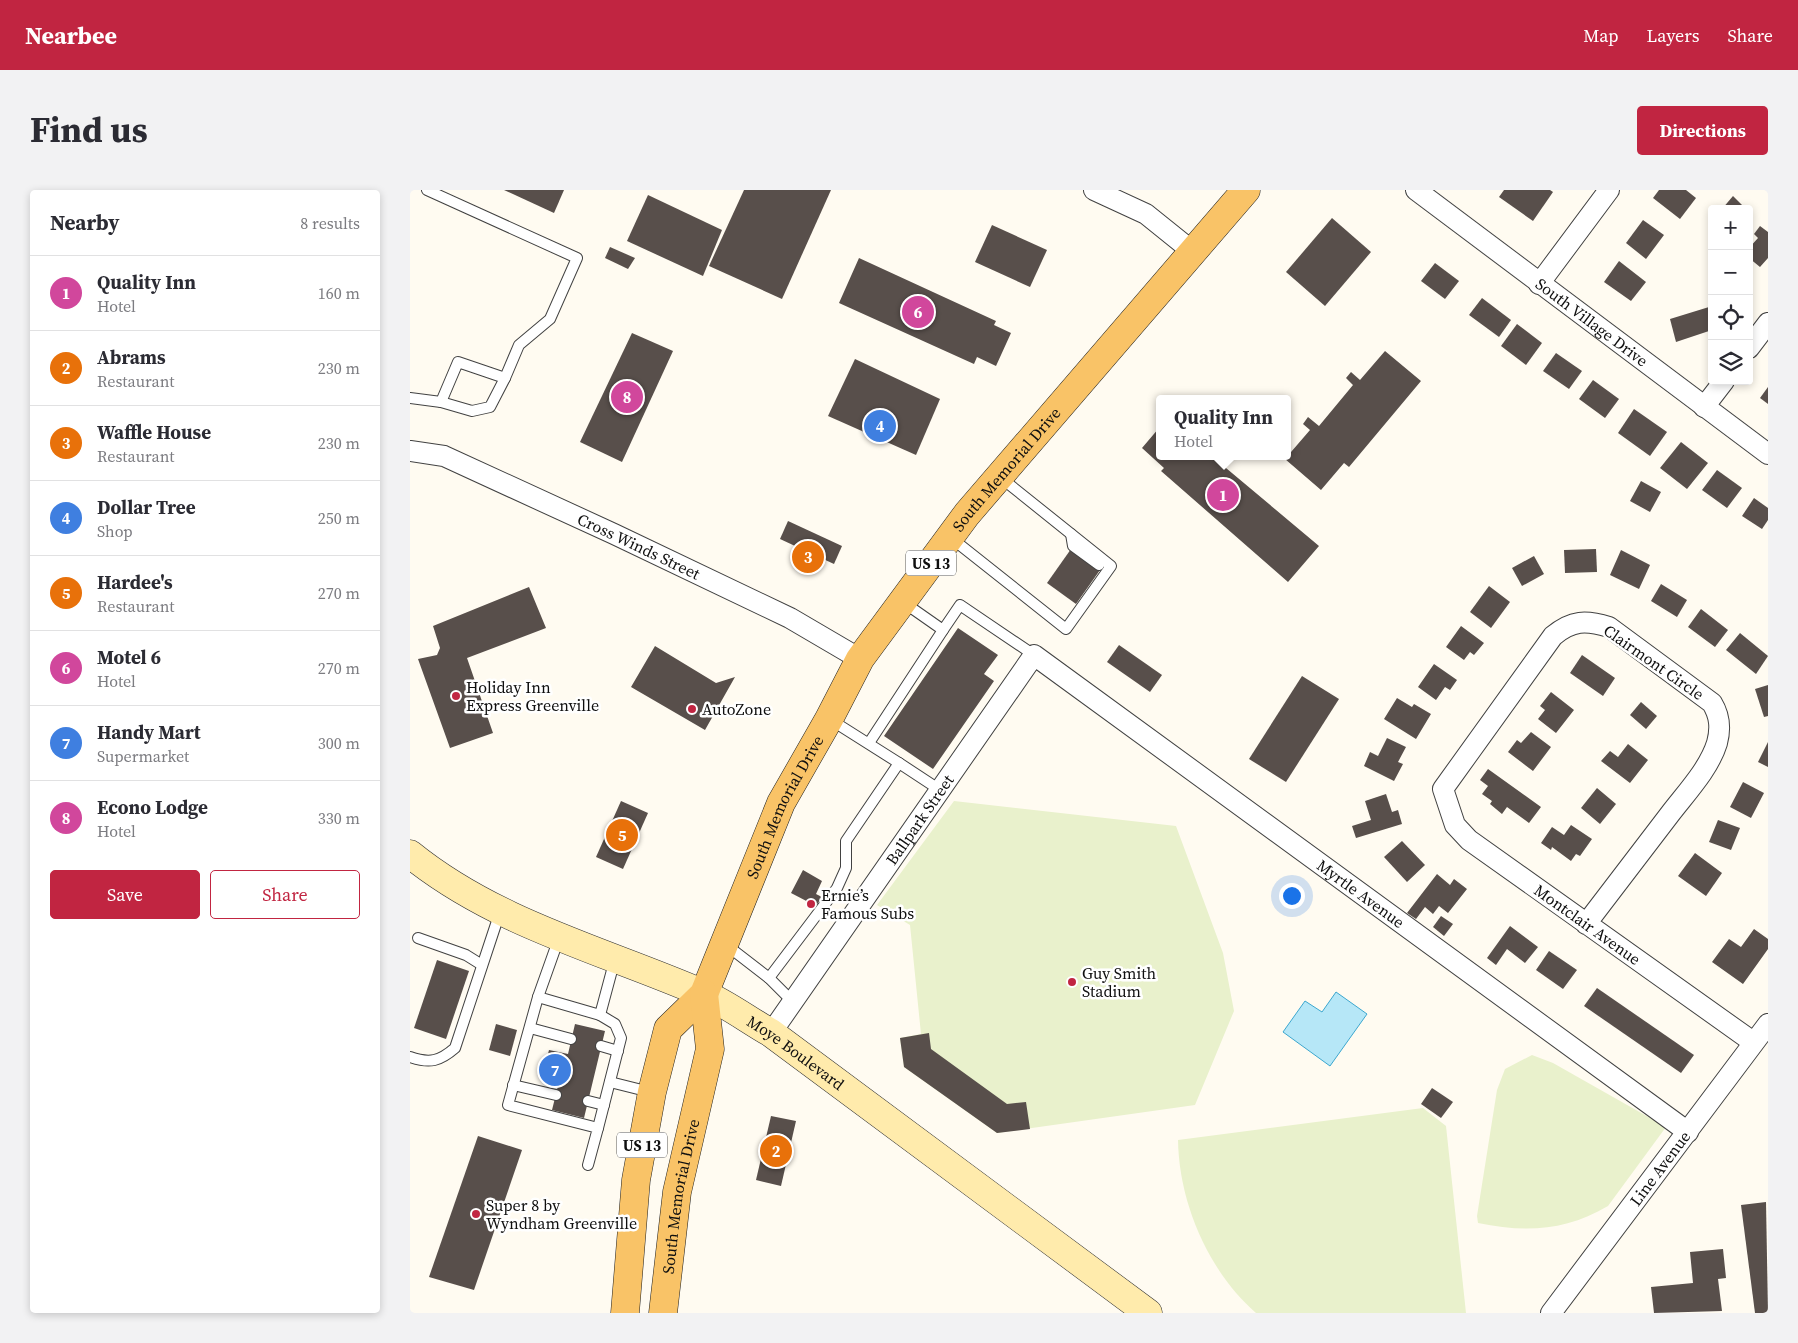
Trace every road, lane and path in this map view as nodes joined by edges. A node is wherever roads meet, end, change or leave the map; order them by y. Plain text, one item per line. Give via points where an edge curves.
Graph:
1 (427, 190) edge
2 (1094, 190) edge
3 (1246, 190) edge
4 (1609, 190) edge
5 (1424, 192) edge
6 (1192, 251) junction
7 (1540, 284) junction
8 (1768, 323) edge
9 (1753, 343) edge
10 (505, 378) junction
11 (1721, 385) edge
12 (410, 398) edge
13 (441, 402) junction
14 (1704, 407) junction
15 (410, 451) edge
16 (1768, 454) edge
17 (1000, 476) junction
18 (950, 536) junction
19 (902, 601) junction
20 (943, 630) junction
21 (1034, 655) junction
22 (860, 659) junction
23 (829, 719) junction
24 (869, 743) junction
25 (899, 763) junction
26 (1443, 789) joint
27 (940, 790) junction
28 (410, 854) edge
29 (500, 912) junction
30 (1586, 924) junction
31 (559, 937) junction
32 (418, 938) dead end
33 (724, 943) junction
34 (615, 958) junction
35 (482, 965) junction
36 (769, 978) junction
37 (704, 994) junction
38 (538, 997) junction
39 (793, 1002) junction
40 (600, 1015) junction
41 (1768, 1024) edge
42 (530, 1028) junction
43 (771, 1033) junction
44 (571, 1039) dead end
45 (1753, 1042) junction
46 (602, 1046) dead end
47 (618, 1050) junction
48 (410, 1057) edge
49 (610, 1082) junction
50 (514, 1085) junction
51 (652, 1092) junction
52 (556, 1095) dead end
53 (588, 1101) dead end
54 (604, 1105) junction
55 (598, 1128) junction
56 (1688, 1132) junction
57 (588, 1165) dead end
58 (625, 1313) edge
59 (662, 1313) edge
60 (1148, 1313) edge
61 (1551, 1313) edge

1 - 10 lane via 577,258 550,319 518,345
2 - 6 street via 1146,214
3 - 6 main road, South Memorial Drive / US 13
4 - 7 street
5 - 7 street, South Village Drive
6 - 17 main road, South Memorial Drive / US 13
7 - 14 street, South Village Drive
8 - 9 street
10 - 13 lane via 490,407 472,412
10 - 13 lane via 458,362
11 - 14 street
12 - 13 lane
14 - 16 street, South Village Drive
15 - 22 street, Cross Winds Street via 444,456 606,530 790,618
17 - 18 main road, South Memorial Drive / US 13
17 - 18 lane via 1111,566 1066,630
18 - 19 main road, South Memorial Drive / US 13
19 - 20 lane
19 - 22 main road, South Memorial Drive / US 13
20 - 21 lane via 960,605
20 - 24 lane
21 - 27 street, Ballpark Street
21 - 56 street, Myrtle Avenue
22 - 23 main road, South Memorial Drive / US 13
23 - 24 lane
23 - 33 main road, South Memorial Drive / US 13 via 781,803
24 - 25 lane
25 - 27 lane
25 - 36 lane via 846,841 846,868 838,888
26 - 30 street, Montclair Avenue via 1455,825 1469,840
26 - 30 street, Clairmont Circle via 1553,636 1576,622 1593,622 1609,627 1712,703 1719,714 1719,729 1707,762
27 - 39 street, Ballpark Street
28 - 29 main road, Moye Boulevard
29 - 31 main road, Moye Boulevard
29 - 35 lane
30 - 45 street, Montclair Avenue
31 - 34 main road, Moye Boulevard
31 - 38 lane
32 - 35 lane via 466,955
33 - 36 lane
33 - 37 main road, South Memorial Drive / US 13
34 - 37 main road, Moye Boulevard
34 - 40 lane
35 - 48 lane via 455,1048 442,1060 420,1061
36 - 39 lane
37 - 43 main road, Moye Boulevard
37 - 51 main road, South Memorial Drive / US 13 via 668,1030
37 - 59 main road, South Memorial Drive / US 13 via 710,1049 677,1192
38 - 40 lane
38 - 42 lane
39 - 43 street, Ballpark Street
40 - 47 lane via 615,1024 621,1038
41 - 45 street, Line Avenue
42 - 44 lane
42 - 50 lane
43 - 60 main road, Moye Boulevard
45 - 56 street, Line Avenue
46 - 47 lane
47 - 49 lane
49 - 51 lane
49 - 54 lane
50 - 52 lane
50 - 55 lane via 508,1105
51 - 58 main road, South Memorial Drive / US 13 via 636,1180
53 - 54 lane
54 - 55 lane
55 - 57 lane
56 - 61 street, Line Avenue

